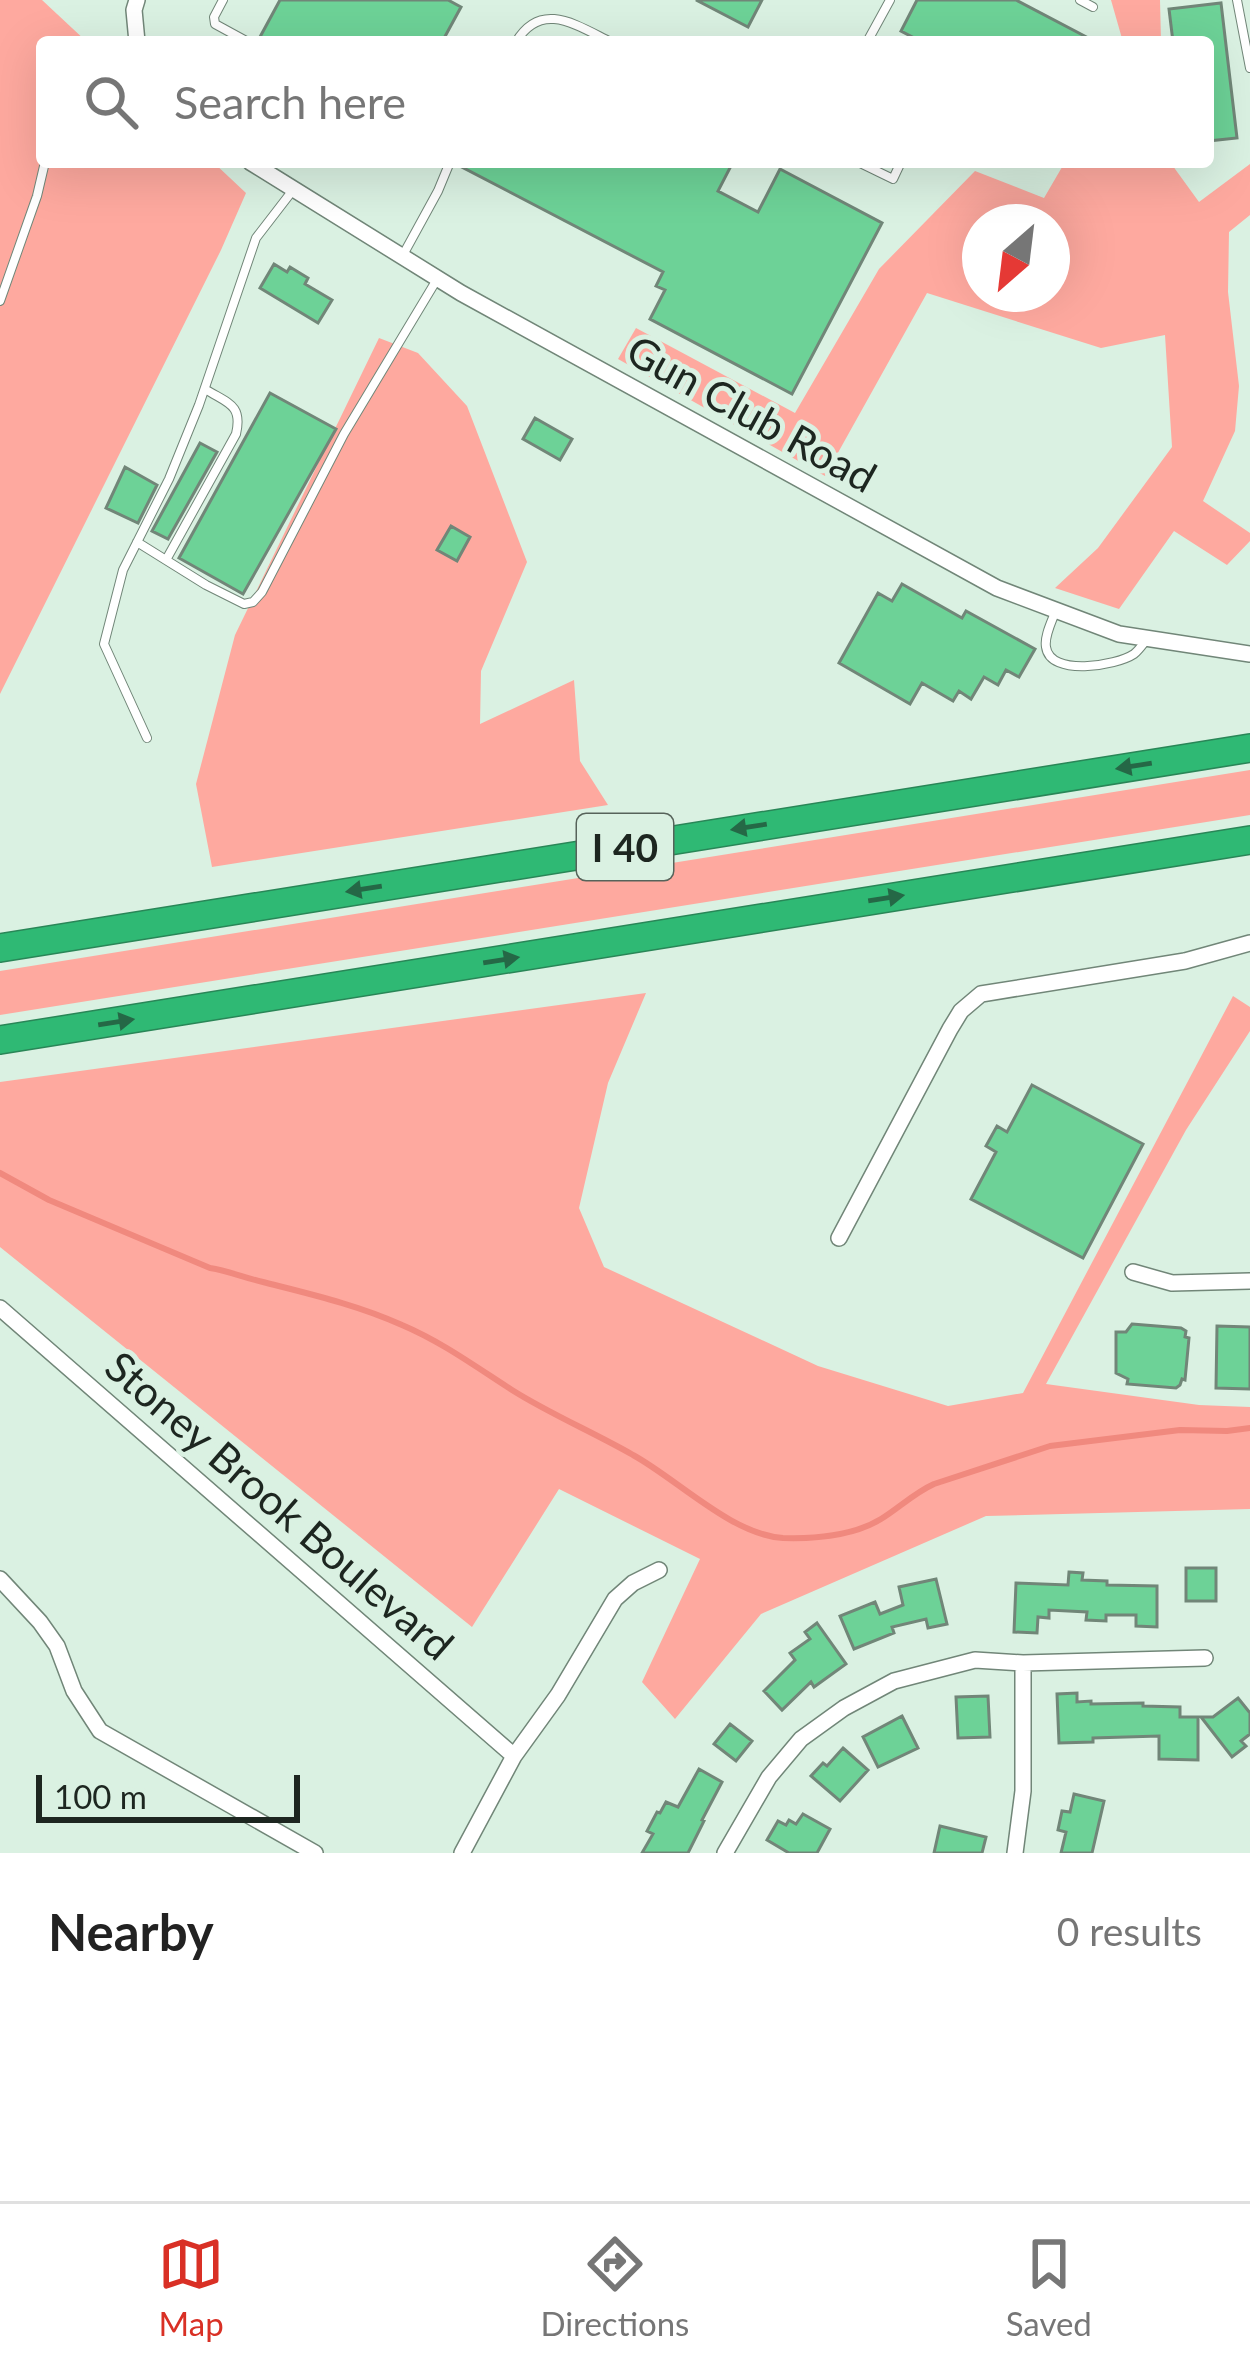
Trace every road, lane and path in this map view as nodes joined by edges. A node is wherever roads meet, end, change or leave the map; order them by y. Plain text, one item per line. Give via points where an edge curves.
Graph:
1 (137, 0) edge
2 (223, 0) edge
3 (890, 0) edge
4 (1080, 0) edge
5 (1237, 0) edge
6 (1093, 7) dead end
7 (136, 36) edge
8 (237, 36) edge
9 (520, 36) edge
10 (599, 36) edge
11 (870, 36) edge
12 (1250, 68) edge
13 (44, 168) edge
14 (260, 168) edge
15 (448, 168) edge
16 (870, 168) edge
17 (898, 168) edge
18 (293, 189) junction
19 (402, 257) junction
20 (437, 279) junction
21 (0, 301) edge
22 (205, 389) junction
23 (137, 542) junction
24 (166, 560) junction
25 (1056, 610) junction
26 (1148, 638) junction
27 (1250, 654) edge
28 (147, 738) dead end
29 (1250, 748) edge
30 (1250, 840) edge
31 (1250, 943) edge
32 (0, 948) edge
33 (0, 1040) edge
34 (839, 1238) dead end
35 (1133, 1272) dead end
36 (1250, 1281) edge
37 (0, 1308) edge
38 (659, 1570) dead end
39 (0, 1579) edge
40 (1205, 1658) dead end
41 (1023, 1663) junction
42 (514, 1756) junction
43 (315, 1853) edge
44 (462, 1853) edge
45 (725, 1853) edge
46 (1015, 1853) edge

1 - 7 street
2 - 8 lane via 215,24
3 - 11 lane
4 - 6 lane
5 - 12 lane
9 - 10 lane via 540,17
13 - 21 lane
14 - 18 street, Gun Club Road
15 - 19 lane
16 - 17 lane via 893,179
18 - 19 street, Gun Club Road
18 - 22 lane via 256,238
19 - 20 street, Gun Club Road
20 - 24 lane via 253,602
20 - 25 street, Gun Club Road via 997,588
22 - 23 lane
22 - 24 lane via 234,407 239,421
23 - 24 lane
23 - 28 lane via 104,644
25 - 26 street, Gun Club Road
25 - 26 lane via 1045,643 1055,662 1110,663
26 - 27 street, Gun Club Road
29 -> 32 highway, I 40
33 -> 30 highway, I 40
31 - 34 street via 981,994 950,1029
35 - 36 street via 1172,1282
37 - 42 street, Stoney Brook Boulevard
38 - 42 street via 615,1600
39 - 43 street via 57,1646 100,1731
40 - 41 street
41 - 45 street via 942,1666 844,1708 801,1739 769,1777
41 - 46 street
42 - 44 street

